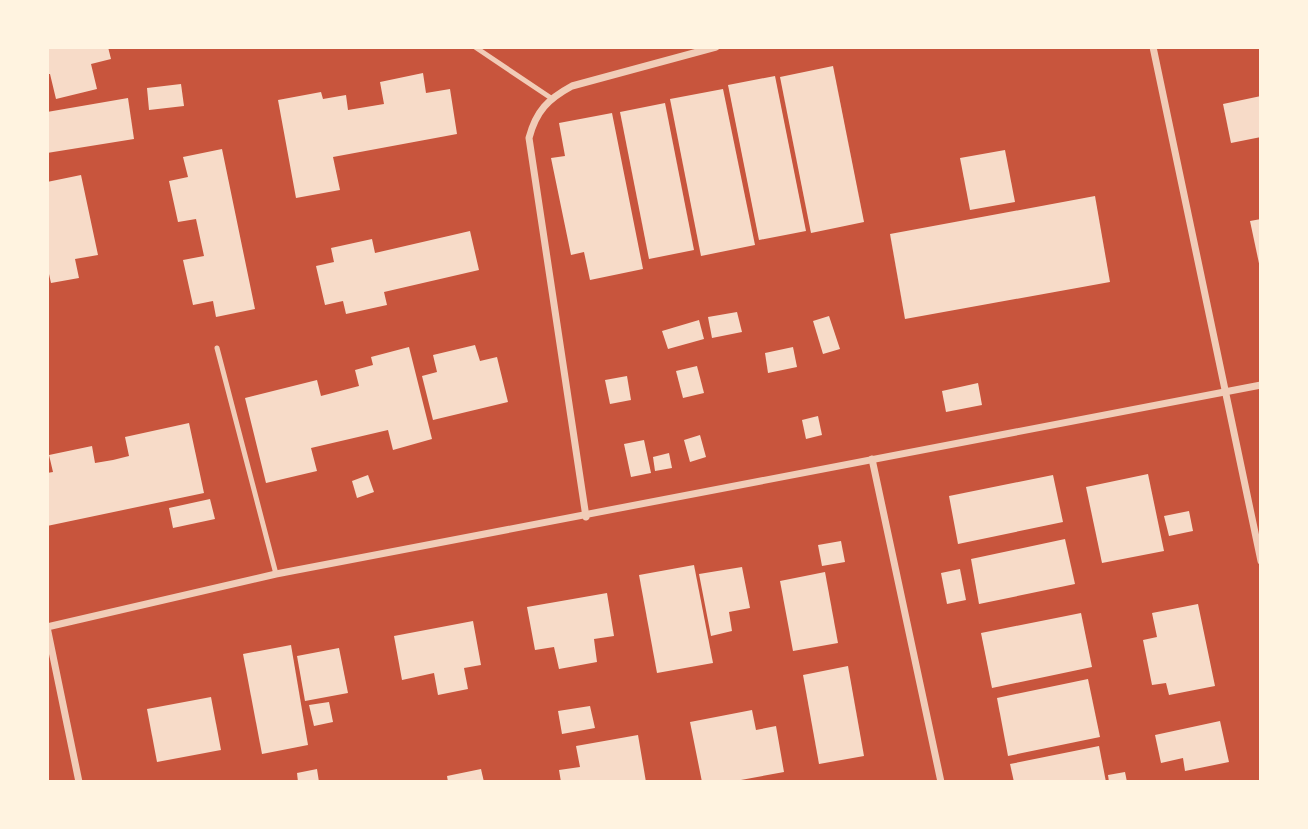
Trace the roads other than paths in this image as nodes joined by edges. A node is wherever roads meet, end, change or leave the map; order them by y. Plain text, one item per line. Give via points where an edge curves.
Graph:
1 (475, 47) edge
2 (716, 47) edge
3 (1153, 47) edge
4 (551, 98) junction
5 (218, 348) dead end
6 (1261, 385) edge
7 (1226, 393) junction
8 (872, 459) junction
9 (586, 517) junction
10 (1261, 561) edge
11 (276, 575) junction
12 (47, 627) edge
13 (79, 782) edge
14 (941, 782) edge

1 - 4 lane
2 - 4 street via 572,86
3 - 7 street
4 - 9 street via 535,116 528,138
5 - 11 lane
6 - 7 street
7 - 8 street
7 - 10 street
8 - 9 street
8 - 14 street
9 - 11 street
11 - 12 street
12 - 13 street

